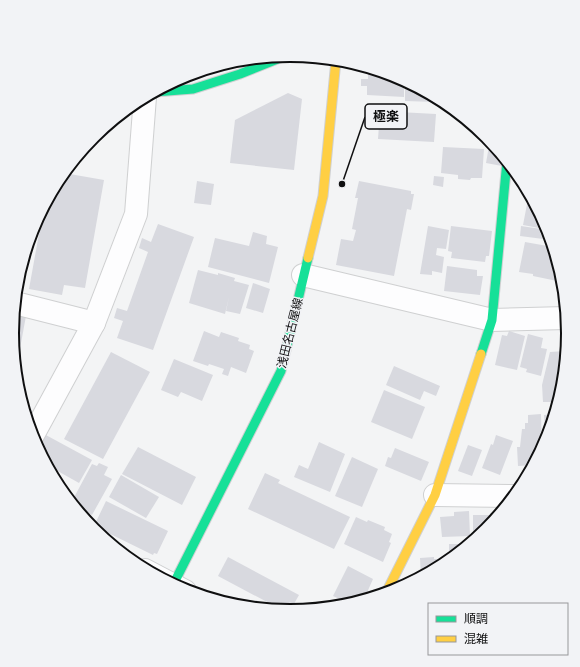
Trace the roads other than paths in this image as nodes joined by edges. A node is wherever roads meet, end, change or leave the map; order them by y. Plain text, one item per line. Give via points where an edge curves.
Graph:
1 (266, 64) edge
2 (335, 67) edge
3 (168, 91) edge
4 (144, 105) edge
5 (506, 171) edge
6 (303, 275) junction
7 (21, 304) edge
8 (560, 318) edge
9 (492, 320) junction
10 (94, 323) junction
11 (36, 429) edge
12 (435, 495) junction
13 (506, 496) edge
14 (180, 581) edge
15 (390, 586) edge

1 - 3 street via 193,89
2 - 6 street, 浅田名古屋線 via 323,196
4 - 10 street via 136,214
5 - 9 street
6 - 9 street
6 - 14 street, 浅田名古屋線 via 281,371
7 - 10 street
8 - 9 street
9 - 12 street
10 - 11 street
12 - 13 street
12 - 15 street

